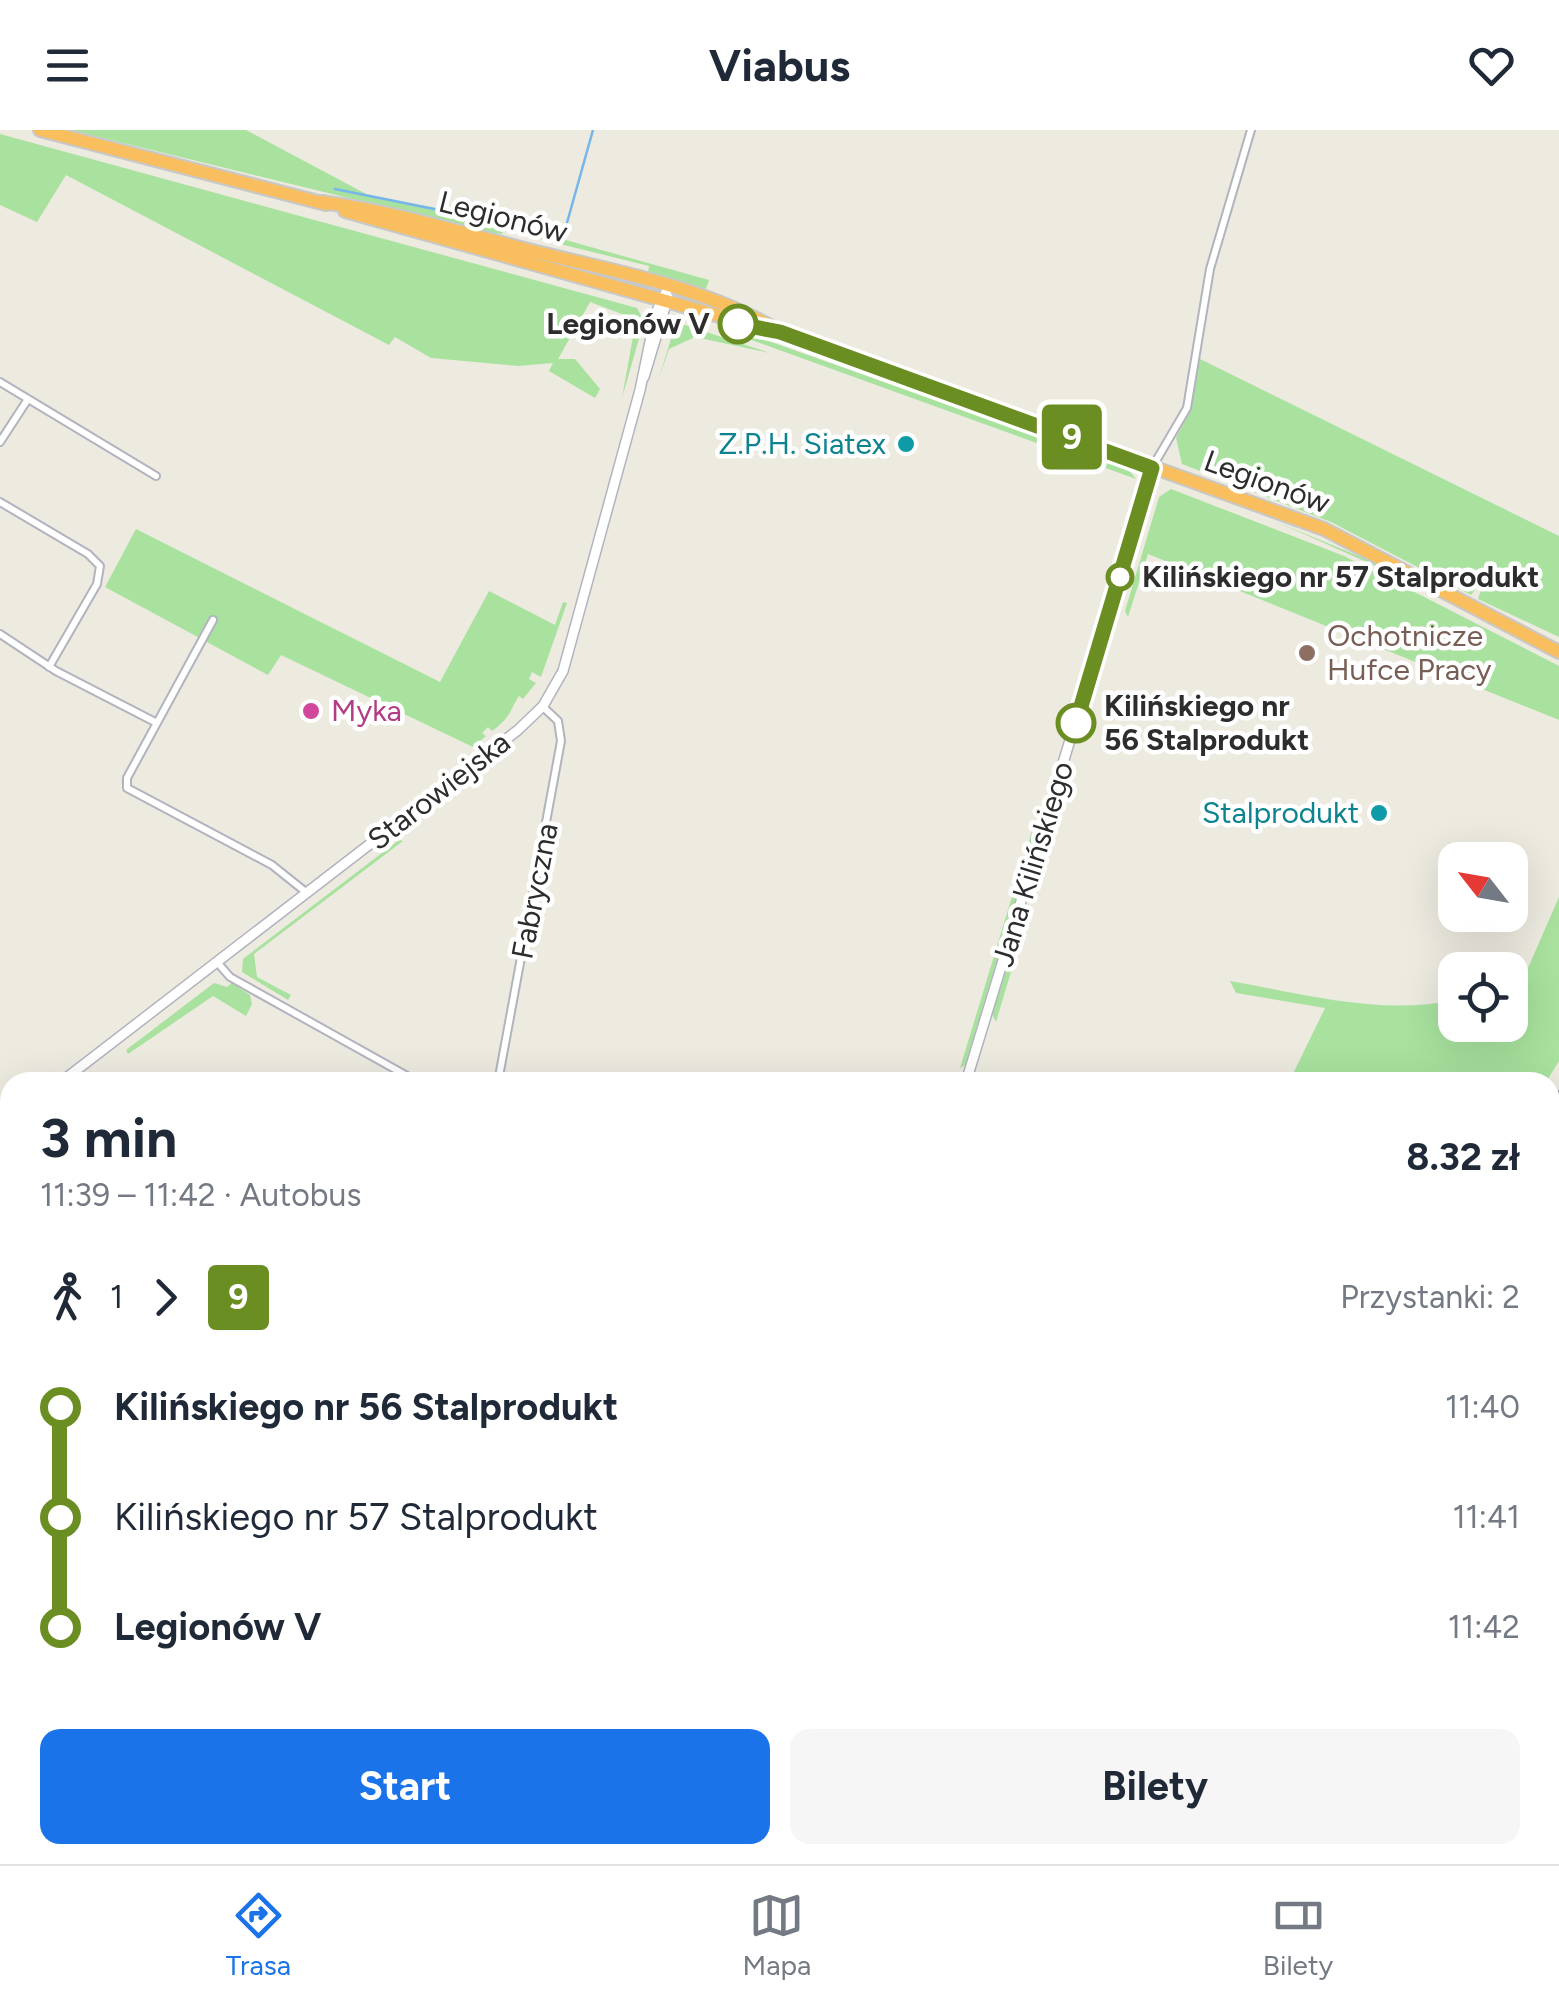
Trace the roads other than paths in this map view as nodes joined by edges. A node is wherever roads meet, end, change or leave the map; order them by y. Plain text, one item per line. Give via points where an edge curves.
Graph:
1 (40, 130) edge
2 (1252, 130) edge
3 (322, 202) junction
4 (669, 286) junction
5 (664, 302) junction
6 (780, 332) junction
7 (0, 382) edge
8 (28, 399) junction
9 (0, 442) edge
10 (1152, 468) junction
11 (156, 476) dead end
12 (0, 502) edge
13 (213, 620) dead end
14 (1500, 620) junction
15 (0, 634) edge
16 (1559, 643) edge
17 (1559, 652) edge
18 (49, 667) junction
19 (542, 706) junction
20 (154, 722) junction
21 (307, 893) junction
22 (217, 962) junction
23 (74, 1072) edge
24 (400, 1072) edge
25 (500, 1072) edge
26 (969, 1072) edge

1 - 3 highway, Legionów
2 - 10 street, Jana Kilińskiego via 1210,269 1187,408
3 - 4 highway, Legionów
3 - 5 highway, Legionów
4 - 5 street, Starowiejska
4 - 6 highway, Legionów
5 - 6 highway, Legionów
5 - 19 street, Starowiejska via 567,657
6 - 10 highway, Legionów
7 - 8 street
8 - 9 street
8 - 11 street
10 - 14 highway, Legionów via 1338,535
10 - 26 street, Jana Kilińskiego
12 - 18 street via 100,566 97,584
13 - 20 street
14 - 16 highway, Legionów
14 - 17 highway, Legionów
15 - 18 street
18 - 20 street
19 - 21 street, Starowiejska
19 - 25 street, Fabryczna via 558,720 560,741
20 - 21 street via 128,778 131,792 272,866
21 - 22 street, Starowiejska
22 - 23 street, Starowiejska
22 - 24 street via 230,977

